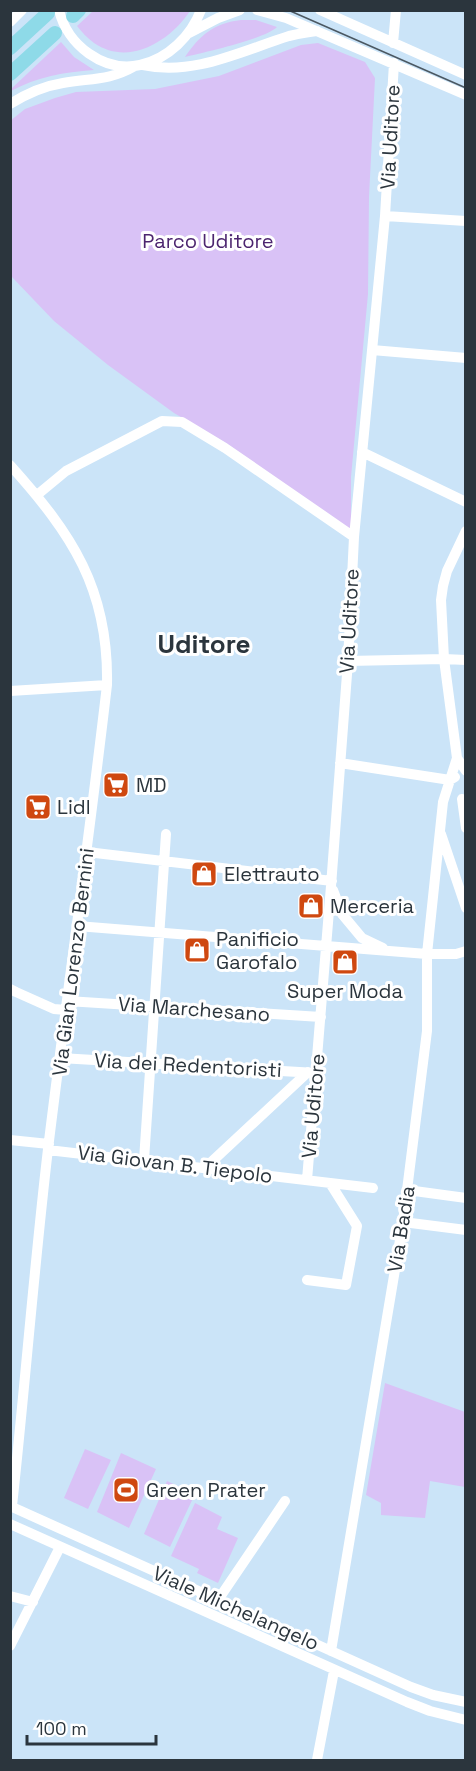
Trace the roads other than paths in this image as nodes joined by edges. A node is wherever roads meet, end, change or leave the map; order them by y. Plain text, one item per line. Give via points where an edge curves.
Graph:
1 (22, 10) edge
2 (201, 10) edge
3 (240, 10) edge
4 (257, 10) edge
5 (320, 10) edge
6 (396, 10) edge
7 (53, 12) edge
8 (10, 22) edge
9 (317, 31) junction
10 (55, 33) dead end
11 (188, 33) junction
12 (393, 44) junction
13 (10, 48) edge
14 (394, 63) junction
15 (139, 66) junction
16 (10, 75) edge
17 (465, 75) edge
18 (465, 95) edge
19 (10, 104) edge
20 (385, 216) junction
21 (465, 221) edge
22 (372, 350) junction
23 (465, 358) edge
24 (362, 452) junction
25 (10, 465) edge
26 (37, 495) junction
27 (465, 502) edge
28 (465, 531) edge
29 (354, 537) junction
30 (444, 659) junction
31 (465, 660) edge
32 (348, 661) junction
33 (107, 685) junction
34 (10, 691) edge
35 (457, 758) junction
36 (340, 763) junction
37 (465, 772) edge
38 (450, 780) junction
39 (464, 799) edge
40 (443, 802) junction
41 (465, 828) edge
42 (440, 832) junction
43 (166, 834) dead end
44 (87, 852) junction
45 (164, 861) junction
46 (332, 884) junction
47 (465, 908) edge
48 (77, 926) junction
49 (159, 933) junction
50 (327, 946) junction
51 (389, 951) junction
52 (465, 951) edge
53 (427, 954) junction
54 (10, 989) edge
55 (66, 1005) junction
56 (154, 1007) junction
57 (321, 1017) junction
58 (60, 1058) junction
59 (150, 1063) junction
60 (312, 1072) junction
61 (10, 1140) edge
62 (49, 1147) junction
63 (144, 1160) junction
64 (206, 1167) junction
65 (307, 1180) junction
66 (330, 1183) junction
67 (373, 1188) dead end
68 (408, 1190) junction
69 (465, 1198) edge
70 (403, 1222) junction
71 (465, 1230) edge
72 (307, 1280) dead end
73 (22, 1414) junction
74 (10, 1438) edge
75 (285, 1501) dead end
76 (11, 1506) edge
77 (10, 1524) edge
78 (60, 1547) junction
79 (138, 1564) junction
80 (131, 1580) junction
81 (10, 1596) edge
82 (218, 1600) junction
83 (33, 1602) junction
84 (10, 1646) edge
85 (331, 1652) junction
86 (334, 1671) junction
87 (465, 1702) edge
88 (465, 1720) edge
89 (317, 1761) edge

1 - 8 street
2 - 11 street
3 - 11 street
4 - 9 street
5 - 12 street
6 - 12 street
7 - 13 main road
7 - 15 street via 87,53 122,66
9 - 14 street
9 - 15 street via 190,66
10 - 16 main road
11 - 15 street via 171,50
12 - 17 street
14 - 18 street
14 - 20 street, Via Uditore
15 - 19 street via 120,75 51,85
20 - 21 street
20 - 22 street, Via Uditore
22 - 23 street
22 - 24 street, Via Uditore
24 - 27 street
24 - 29 street, Via Uditore
25 - 26 street, Via Gian Lorenzo Bernini
26 - 29 street via 66,471 162,421 182,422
26 - 33 street, Via Gian Lorenzo Bernini via 64,532 86,573 101,616
28 - 30 street via 442,586
29 - 32 street, Via Uditore
30 - 31 street
30 - 32 street
30 - 35 street
32 - 36 street, Via Uditore
33 - 34 street
33 - 44 street, Via Gian Lorenzo Bernini
35 - 37 street
35 - 38 street, Via Badia
36 - 38 street
36 - 46 street, Via Uditore
37 - 38 street
38 - 40 street, Via Badia
39 - 40 street
39 - 41 street
40 - 42 street, Via Badia
42 - 47 street
42 - 53 street, Via Badia
43 - 45 street
44 - 45 street
44 - 48 street, Via Gian Lorenzo Bernini
45 - 46 street
45 - 49 street
46 - 50 street, Via Uditore
46 - 51 street via 342,914 362,938
48 - 49 street
48 - 55 street, Via Gian Lorenzo Bernini
49 - 50 street
49 - 56 street
50 - 51 street
50 - 57 street, Via Uditore
51 - 53 street
52 - 53 street
53 - 68 street, Via Badia via 427,1031
54 - 55 street, Via Marchesano via 54,1008
55 - 56 street, Via Marchesano
55 - 58 street, Via Gian Lorenzo Bernini
56 - 57 street, Via Marchesano
56 - 59 street
57 - 60 street, Via Uditore
58 - 59 street, Via dei Redentoristi
58 - 62 street, Via Gian Lorenzo Bernini
59 - 60 street, Via dei Redentoristi
59 - 63 street
60 - 64 street
60 - 65 street, Via Uditore
61 - 62 street, Via Giovan B. Tiepolo
62 - 63 street, Via Giovan B. Tiepolo
62 - 73 street, Via Gian Lorenzo Bernini
63 - 64 street, Via Giovan B. Tiepolo
64 - 65 street, Via Giovan B. Tiepolo
65 - 66 street, Via Giovan B. Tiepolo
66 - 67 street, Via Giovan B. Tiepolo
66 - 72 street via 357,1226 346,1285
68 - 69 street
68 - 70 street, Via Badia
70 - 71 street
70 - 85 street, Via Badia
73 - 74 street, Via Gian Lorenzo Bernini
73 - 76 street, Via Gian Lorenzo Bernini
75 - 82 street
76 - 79 street, Viale Michelangelo
77 - 78 street, Viale Michelangelo
78 - 80 street, Viale Michelangelo
78 - 83 street
79 - 80 street
79 - 82 street, Viale Michelangelo
80 - 86 street, Viale Michelangelo
81 - 83 street
82 - 85 street, Viale Michelangelo
83 - 84 street
85 - 87 street, Viale Michelangelo via 411,1687
86 - 88 street, Viale Michelangelo via 430,1711
86 - 89 street

